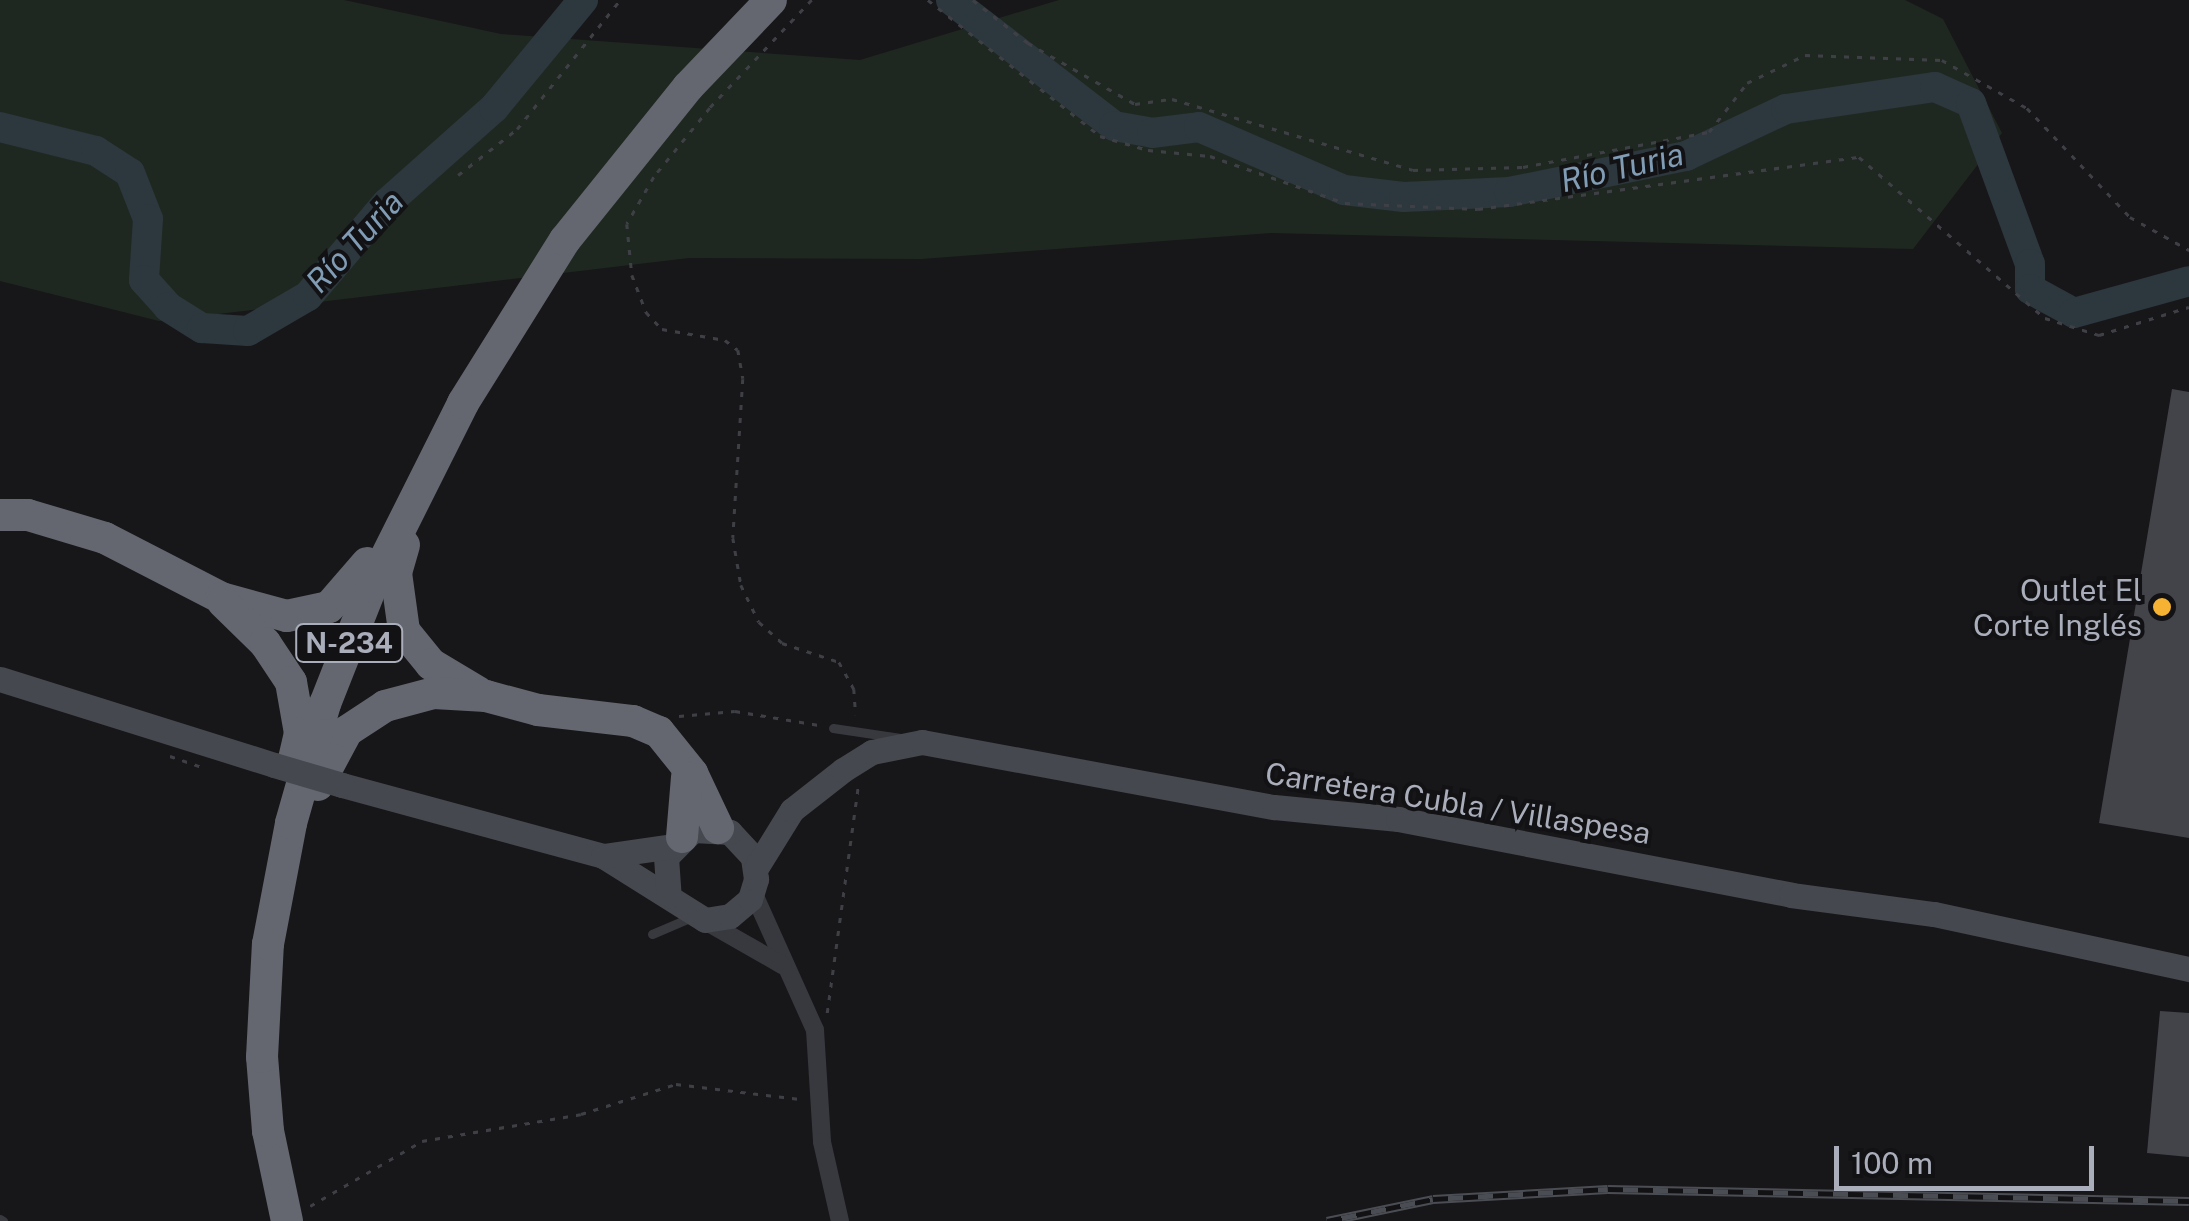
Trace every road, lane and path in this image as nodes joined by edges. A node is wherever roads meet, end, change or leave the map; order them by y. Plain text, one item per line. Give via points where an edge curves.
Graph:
1 (620, 0) edge
2 (771, 0) edge
3 (812, 0) edge
4 (928, 0) edge
5 (973, 0) edge
6 (458, 175) dead end
7 (2189, 250) edge
8 (2189, 307) edge
9 (463, 403) junction
10 (426, 470) junction
11 (1, 514) edge
12 (220, 598) junction
13 (0, 679) edge
14 (486, 696) junction
15 (834, 728) joint
16 (857, 730) junction
17 (659, 732) junction
18 (922, 742) junction
19 (860, 758) junction
20 (685, 763) junction
21 (792, 810) junction
22 (724, 830) junction
23 (677, 842) junction
24 (603, 856) junction
25 (754, 880) junction
26 (668, 896) junction
27 (698, 919) junction
28 (652, 934) dead end
29 (786, 968) junction
30 (2189, 969) edge
31 (266, 972) junction
32 (263, 1014) junction
33 (818, 1042) junction
34 (820, 1102) junction
35 (282, 1219) edge
36 (840, 1221) edge

1 - 6 path via 517,129
2 - 9 highway, N-234 via 625,162 565,240
3 - 16 path via 710,108 654,177 627,224 632,276 646,312 662,329 725,340 738,350 744,379 733,538 741,585 759,622 782,643 839,662 854,689
4 - 8 path via 1100,136 1148,150 1210,156 1346,203 1478,209 1860,157 2045,318 2098,335
5 - 7 path via 1028,42 1135,104 1172,100 1413,170 1523,167 1709,132 1747,83 1805,55 1942,60 2027,108 2130,217
9 - 10 highway, N-234
9 - 14 highway via 402,550 396,601 404,631 420,654
10 - 12 highway via 360,577 329,607 288,616
10 - 31 highway, N-234 via 325,704 291,823
11 - 12 highway via 104,538
12 - 32 highway via 284,668 300,733 258,945
13 - 24 street, bridge via 342,785
14 - 17 highway via 538,710 633,721
14 - 31 highway via 414,696 384,706 347,732 312,800
15 - 16 lane
15 - 17 path via 712,710 674,718
16 - 18 lane
17 - 20 highway
18 - 19 street, Carretera Cubla / Villaspesa
18 - 30 street, Carretera Cubla / Villaspesa via 1274,807 1415,822 1791,895 1934,914
19 - 21 street, Carretera Cubla / Villaspesa
19 - 33 path
20 - 22 highway
20 - 23 highway
21 - 22 street, Carretera Cubla / Villaspesa
21 - 25 street, Carretera Cubla / Villaspesa
22 - 23 street
22 - 25 street via 748,846
23 - 24 street
23 - 26 street via 663,874
24 - 26 street
25 - 27 street via 736,913
25 - 29 street
26 - 27 street
27 - 28 lane
27 - 29 street
29 - 33 street
31 - 32 highway, N-234
32 - 35 highway, N-234 via 268,1130
33 - 34 street
34 - 35 path via 721,1084 676,1084 581,1114 422,1140 330,1198
34 - 36 street

